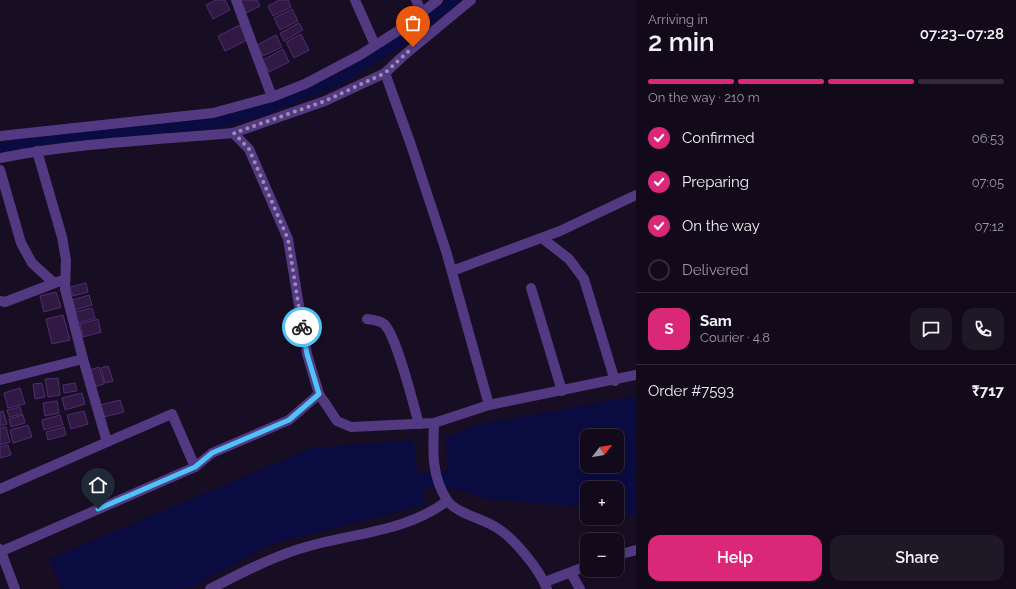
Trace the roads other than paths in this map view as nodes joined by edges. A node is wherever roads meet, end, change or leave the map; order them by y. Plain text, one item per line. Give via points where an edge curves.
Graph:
1 (236, 0) edge
2 (355, 0) edge
3 (416, 0) edge
4 (438, 0) edge
5 (471, 0) edge
6 (422, 13) junction
7 (375, 45) junction
8 (385, 73) junction
9 (272, 97) junction
10 (234, 133) junction
11 (0, 136) edge
12 (36, 151) junction
13 (0, 158) edge
14 (0, 170) edge
15 (636, 194) edge
16 (542, 238) junction
17 (452, 271) junction
18 (64, 279) junction
19 (54, 283) junction
20 (531, 288) dead end
21 (0, 301) edge
22 (367, 319) dead end
23 (83, 359) junction
24 (636, 375) edge
25 (0, 380) edge
26 (615, 381) junction
27 (562, 391) junction
28 (319, 394) junction
29 (489, 405) junction
30 (434, 423) junction
31 (419, 424) junction
32 (107, 442) junction
33 (195, 467) junction
34 (0, 489) edge
35 (447, 501) junction
36 (636, 550) edge
37 (0, 551) edge
38 (624, 553) edge
39 (580, 569) edge
40 (571, 573) junction
41 (546, 586) edge
42 (15, 589) edge
43 (210, 589) edge
44 (580, 589) edge

1 - 9 street
2 - 7 street
3 - 6 street
4 - 6 street
5 - 8 street
6 - 7 street
7 - 9 street via 305,84
8 - 10 street via 325,101
8 - 17 street
9 - 11 street via 213,113
10 - 12 street via 108,142
10 - 28 street via 249,149 288,239 307,354
12 - 13 street
12 - 18 street via 62,237 66,260
14 - 19 street via 21,243 32,263
15 - 16 street
16 - 17 street
16 - 26 street via 569,259 584,279
17 - 29 street
18 - 19 street
18 - 23 street
19 - 21 street via 5,302
20 - 27 street
22 - 31 street via 380,321 393,338
23 - 25 street
23 - 32 street
24 - 26 street
26 - 27 street
27 - 29 street
28 - 31 street via 337,421 352,427
28 - 33 street via 289,420 212,453
29 - 30 street
30 - 31 street
30 - 35 street via 435,475
32 - 33 street via 172,414
32 - 34 street
33 - 37 street
35 - 41 street via 498,528 533,564
35 - 43 street via 432,512 410,522 299,549 256,566
36 - 38 street
37 - 42 street
39 - 40 street
40 - 41 street
40 - 44 street

